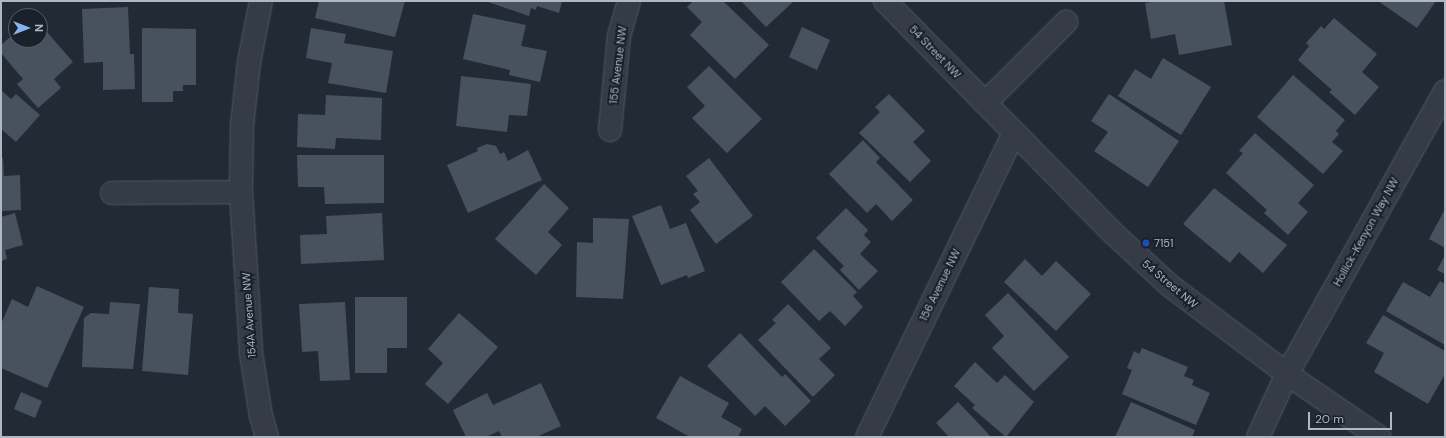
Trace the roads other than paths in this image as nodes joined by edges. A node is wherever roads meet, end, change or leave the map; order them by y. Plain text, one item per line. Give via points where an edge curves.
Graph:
1 (261, 1) edge
2 (629, 1) edge
3 (885, 1) edge
4 (1066, 22) dead end
5 (1445, 91) edge
6 (985, 103) junction
7 (610, 130) dead end
8 (1014, 133) junction
9 (241, 192) junction
10 (112, 193) dead end
11 (1287, 374) junction
12 (267, 437) edge
13 (867, 437) edge
14 (1258, 437) edge
15 (1379, 437) edge

1 - 9 street, 154A Avenue NW via 249,62 242,125
2 - 7 street, 155 Avenue NW via 619,36
3 - 6 street, 54 Street NW
4 - 6 street
5 - 11 street, Hollick-Kenyon Way NW
6 - 8 street, 54 Street NW
8 - 11 street, 54 Street NW via 1169,285
8 - 13 street, 156 Avenue NW
9 - 10 street
9 - 12 street, 154A Avenue NW via 251,353
11 - 14 street, Hollick-Kenyon Way NW
11 - 15 street, 54 Street NW

